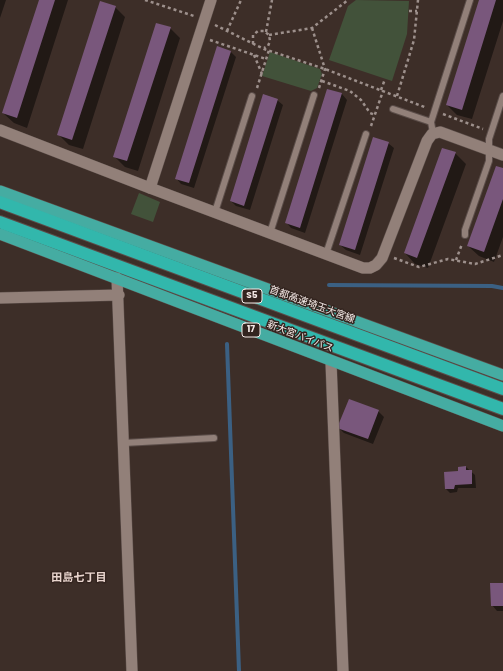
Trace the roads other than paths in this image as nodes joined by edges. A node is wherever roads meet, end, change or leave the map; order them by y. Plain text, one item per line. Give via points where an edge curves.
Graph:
1 (211, 0) edge
2 (470, 0) edge
3 (314, 95) road end
4 (252, 96) road end
5 (503, 96) edge
6 (393, 109) dead end
7 (431, 122) junction
8 (0, 130) edge
9 (434, 133) junction
10 (366, 134) road end
11 (489, 150) junction
12 (503, 155) edge
13 (150, 188) junction
14 (0, 191) edge
15 (0, 202) edge
16 (215, 212) junction
17 (0, 222) edge
18 (270, 233) junction
19 (0, 234) edge
20 (465, 235) road end
21 (326, 254) junction
22 (117, 278) junction
23 (118, 295) junction
24 (0, 298) edge
25 (331, 362) junction
26 (503, 375) edge
27 (503, 389) edge
28 (503, 410) edge
29 (503, 426) edge
30 (214, 438) dead end
31 (124, 443) junction
32 (132, 671) edge
33 (343, 671) edge

1 - 13 street
2 - 7 lane
3 - 18 lane
4 - 16 lane
5 - 11 lane via 491,132
6 - 7 lane
7 - 9 lane
8 - 13 street
9 - 11 street via 440,132
9 - 21 street via 427,140 384,254 376,265 363,268
10 - 21 lane
11 - 12 street
11 - 20 lane via 489,161
13 - 16 street
14 - 26 highway
15 - 27 highway, 首都高速埼玉大宮線 / S5
16 - 18 street
17 - 28 highway, S5
18 - 21 street
19 - 22 highway, 新大宮バイパス / 17
22 - 23 street
22 - 25 highway, 新大宮バイパス / 17
23 - 24 street
23 - 31 street
25 - 29 highway, 新大宮バイパス / 17
25 - 33 street
30 - 31 lane
31 - 32 street

